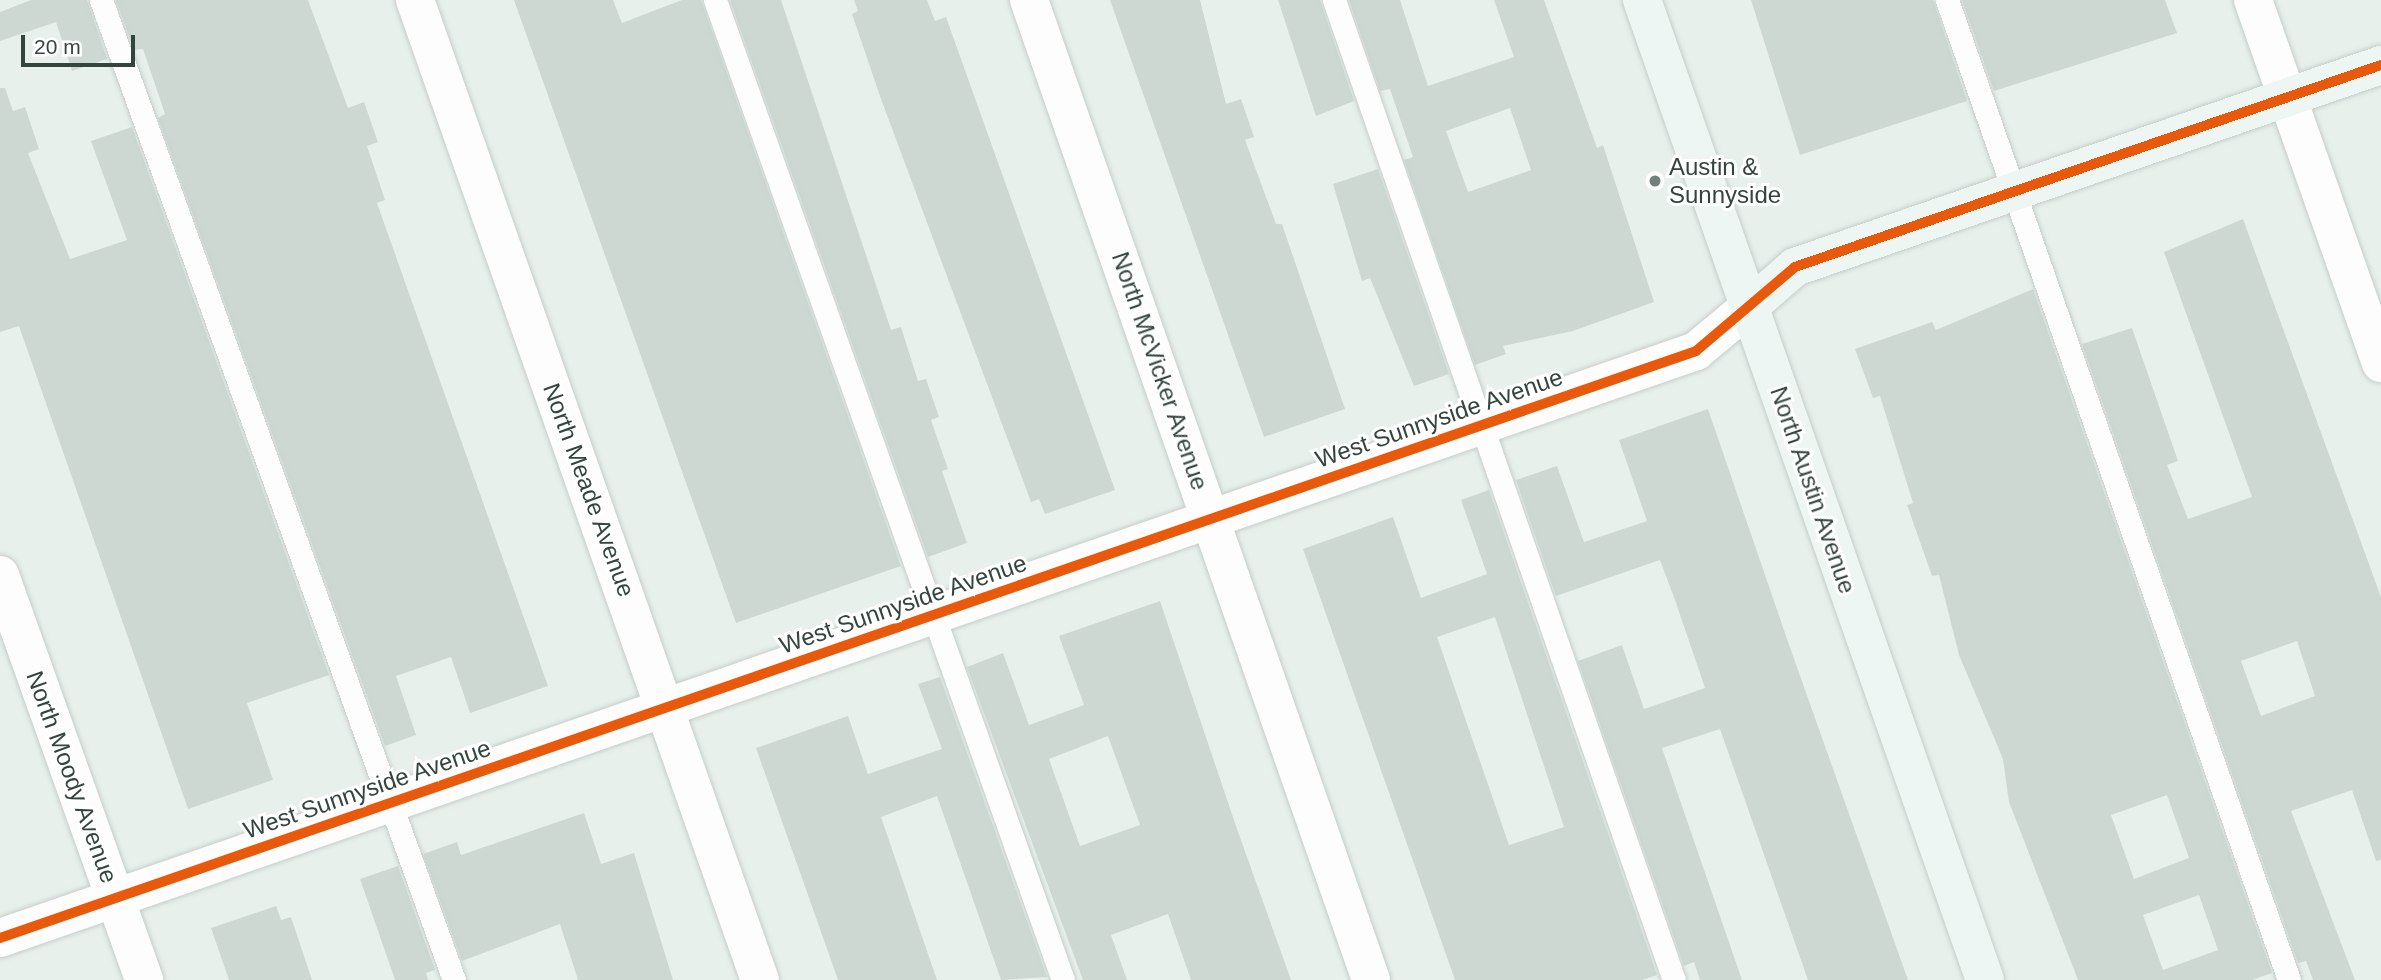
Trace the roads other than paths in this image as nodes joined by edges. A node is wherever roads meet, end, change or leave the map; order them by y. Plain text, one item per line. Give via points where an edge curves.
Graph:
1 (101, 0) edge
2 (415, 0) edge
3 (715, 0) edge
4 (1029, 0) edge
5 (1334, 0) edge
6 (1642, 0) edge
7 (1947, 0) edge
8 (2253, 0) edge
9 (2381, 65) edge
10 (2287, 97) junction
11 (2015, 191) junction
12 (1749, 307) junction
13 (2381, 363) edge
14 (1486, 424) junction
15 (1212, 519) junction
16 (0, 575) edge
17 (931, 616) junction
18 (666, 708) junction
19 (392, 803) junction
20 (115, 898) junction
21 (0, 938) edge
22 (144, 980) edge
23 (454, 980) edge
24 (760, 980) edge
25 (1063, 980) edge
26 (1371, 980) edge
27 (1674, 980) edge
28 (1984, 980) edge
29 (2289, 980) edge

1 - 19 lane
2 - 18 street, North Meade Avenue
3 - 17 lane
4 - 15 street, North McVicker Avenue
5 - 14 lane
6 - 12 street, North Austin Avenue
7 - 11 lane
8 - 10 street
9 - 10 street
10 - 11 street
10 - 13 street
11 - 12 street, West Sunnyside Avenue via 1795,267
11 - 29 lane
12 - 14 street, West Sunnyside Avenue via 1696,352
12 - 28 street, North Austin Avenue
14 - 15 street, West Sunnyside Avenue
14 - 27 lane
15 - 17 street, West Sunnyside Avenue
15 - 26 street, North McVicker Avenue
16 - 20 street, North Moody Avenue
17 - 18 street, West Sunnyside Avenue
17 - 25 lane
18 - 19 street, West Sunnyside Avenue
18 - 24 street, North Meade Avenue
19 - 20 street, West Sunnyside Avenue
19 - 23 lane
20 - 21 street, West Sunnyside Avenue
20 - 22 street, North Moody Avenue

